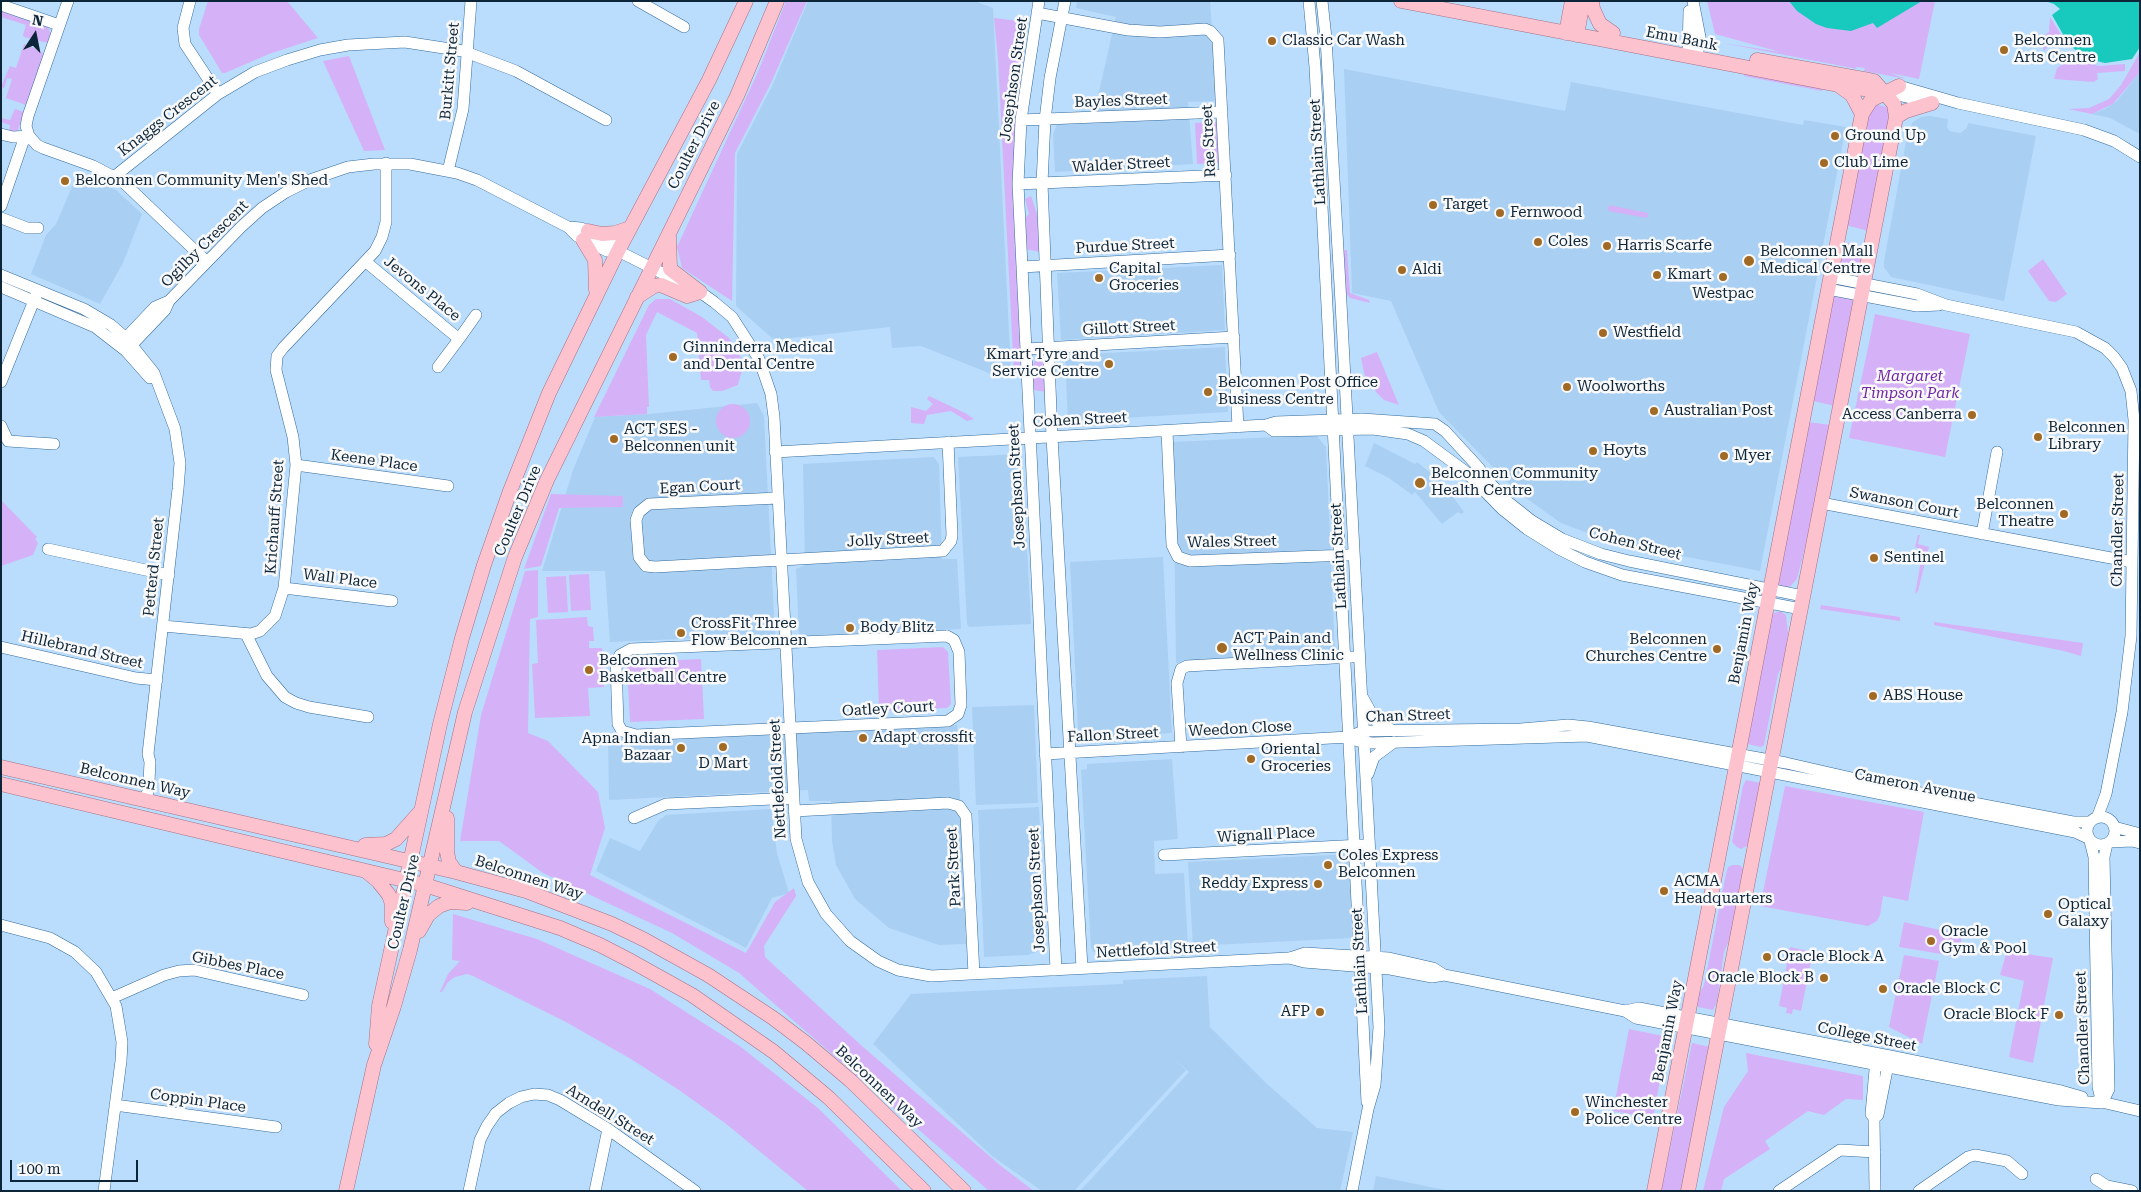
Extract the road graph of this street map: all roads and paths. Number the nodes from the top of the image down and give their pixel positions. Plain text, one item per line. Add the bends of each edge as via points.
1 (68, 1) edge
2 (190, 1) edge
3 (471, 1) edge
4 (638, 1) edge
5 (746, 1) edge
6 (777, 1) edge
7 (1039, 1) edge
8 (1066, 1) edge
9 (1309, 1) edge
10 (1322, 1) edge
11 (1401, 1) edge
12 (1450, 1) edge
13 (1572, 1) edge
14 (1583, 1) edge
15 (1592, 1) edge
16 (1691, 1) edge
17 (1, 5) edge
18 (1037, 13) junction
19 (1062, 18) junction
20 (60, 25) junction
21 (684, 27) dead end
22 (1573, 30) junction
23 (1613, 33) junction
24 (1693, 53) junction
25 (468, 54) junction
26 (1874, 81) junction
27 (1838, 85) junction
28 (1899, 86) junction
29 (1884, 92) junction
30 (218, 94) junction
31 (1932, 103) junction
32 (1958, 103) junction
33 (1222, 112) junction
34 (1862, 114) junction
35 (1896, 117) junction
36 (606, 120) dead end
37 (1021, 120) junction
38 (1045, 120) junction
39 (1, 134) edge
40 (29, 136) junction
41 (2140, 157) edge
42 (386, 163) junction
43 (448, 171) junction
44 (1226, 175) junction
45 (115, 176) junction
46 (1042, 183) junction
47 (1018, 184) junction
48 (1, 206) edge
49 (1, 218) edge
50 (38, 228) dead end
51 (630, 228) junction
52 (669, 231) junction
53 (586, 235) junction
54 (618, 251) junction
55 (1230, 255) junction
56 (208, 262) junction
57 (366, 262) junction
58 (1045, 266) junction
59 (651, 267) junction
60 (1022, 267) junction
61 (1, 275) edge
62 (1829, 283) junction
63 (1, 287) edge
64 (1862, 289) junction
65 (700, 292) junction
66 (36, 295) junction
67 (596, 296) junction
68 (637, 297) junction
69 (476, 315) dead end
70 (1234, 337) junction
71 (459, 339) junction
72 (126, 345) junction
73 (1048, 348) junction
74 (1026, 349) junction
75 (438, 367) dead end
76 (1, 382) edge
77 (1347, 424) junction
78 (1333, 425) junction
79 (1, 426) edge
80 (1238, 427) junction
81 (1167, 431) junction
82 (1052, 437) junction
83 (1030, 438) junction
84 (948, 442) junction
85 (54, 444) dead end
86 (5, 445) edge
87 (776, 452) junction
88 (1997, 452) dead end
89 (296, 465) junction
90 (448, 486) dead end
91 (778, 498) junction
92 (1821, 503) junction
93 (1982, 534) junction
94 (1058, 535) junction
95 (1035, 536) junction
96 (48, 549) dead end
97 (1340, 554) junction
98 (1354, 556) junction
99 (781, 561) junction
100 (2132, 562) junction
101 (169, 575) junction
102 (284, 588) junction
103 (1769, 589) junction
104 (392, 601) dead end
105 (1802, 602) junction
106 (1766, 603) junction
107 (163, 626) junction
108 (246, 634) junction
109 (786, 642) junction
110 (1, 647) edge
111 (1359, 656) junction
112 (1345, 657) junction
113 (157, 680) junction
114 (1361, 694) junction
115 (465, 712) junction
116 (368, 717) dead end
117 (790, 727) junction
118 (1363, 731) junction
119 (1394, 736) junction
120 (1349, 738) junction
121 (1364, 743) junction
122 (1181, 747) junction
123 (1070, 752) junction
124 (1046, 754) junction
125 (1737, 760) junction
126 (1770, 766) junction
127 (1, 767) edge
128 (1366, 780) junction
129 (1, 784) edge
130 (2106, 794) junction
131 (794, 798) junction
132 (143, 800) junction
133 (114, 810) junction
134 (422, 811) junction
135 (794, 811) junction
136 (634, 818) dead end
137 (2093, 820) junction
138 (165, 822) junction
139 (2111, 823) junction
140 (2140, 834) edge
141 (2089, 840) junction
142 (2109, 843) junction
143 (2140, 843) edge
144 (335, 844) junction
145 (1369, 845) junction
146 (1355, 846) junction
147 (1164, 855) dead end
148 (411, 861) junction
149 (429, 865) junction
150 (362, 869) junction
151 (456, 872) junction
152 (407, 880) junction
153 (425, 885) junction
154 (516, 914) junction
155 (1, 925) edge
156 (392, 945) junction
157 (410, 950) junction
158 (1360, 961) junction
159 (1375, 962) junction
160 (1082, 968) junction
161 (1056, 970) junction
162 (974, 974) junction
163 (2102, 990) junction
164 (303, 995) dead end
165 (112, 998) junction
166 (1686, 1022) junction
167 (1720, 1029) junction
168 (1876, 1059) junction
169 (1889, 1061) junction
170 (374, 1065) junction
171 (2102, 1103) junction
172 (115, 1105) junction
173 (1368, 1108) junction
174 (2140, 1111) edge
175 (1874, 1118) junction
176 (276, 1127) dead end
177 (608, 1129) junction
178 (1875, 1152) junction
179 (2022, 1174) dead end
180 (2096, 1179) dead end
181 (104, 1191) edge
182 (346, 1191) edge
183 (469, 1191) edge
184 (595, 1191) edge
185 (695, 1191) edge
186 (924, 1191) edge
187 (964, 1191) edge
188 (1352, 1191) edge
189 (1654, 1191) edge
190 (1688, 1191) edge
191 (1779, 1191) edge
192 (1875, 1191) edge
193 (1918, 1191) edge
194 (2132, 1191) edge

1 - 20 street
2 - 30 street via 183,28 185,44
3 - 25 street, Burkitt Street
4 - 21 street
5 - 51 main road, Coulter Drive via 701,96
6 - 52 main road, Coulter Drive via 737,96
7 - 18 street, Josephson Street
8 - 19 street
9 - 78 street, Lathlain Street
10 - 77 street, Lathlain Street
11 - 22 main road, Emu Bank
12 - 22 main road, Emu Bank
13 - 22 main road
14 - 22 main road
15 - 23 main road via 1600,24
16 - 24 street
17 - 20 street
18 - 19 street, Rae Street
18 - 37 street, Josephson Street
19 - 33 street, Rae Street via 1128,30 1210,30 1218,40
19 - 38 street
20 - 40 street via 28,116
22 - 23 main road, Emu Bank
22 - 24 main road, Emu Bank
23 - 24 main road, Emu Bank
24 - 26 main road, Emu Bank
24 - 27 main road, Emu Bank
25 - 30 street, Knaggs Crescent via 405,42 348,44 255,72
25 - 36 street, Knaggs Crescent via 516,71
25 - 43 street, Burkitt Street via 462,117
26 - 28 main road, Emu Bank
26 - 29 main road
27 - 29 main road, Emu Bank
27 - 34 main road via 1852,95
28 - 29 main road
28 - 32 street, Emu Bank
29 - 31 street, Emu Bank
29 - 34 main road via 1871,100
29 - 35 main road via 1894,104
30 - 45 street, Knaggs Crescent
31 - 32 street, Emu Bank
31 - 35 main road
32 - 41 street, Emu Bank via 2084,130 2114,141
33 - 38 street, Bayles Street
33 - 44 street, Rae Street
34 - 62 main road, Benjamin Way
35 - 64 main road
37 - 38 street, Bayles Street
37 - 47 street, Josephson Street
38 - 46 street
39 - 40 street
40 - 45 street via 36,145
40 - 48 street
42 - 43 street, Ogilby Crescent
42 - 56 street, Ogilby Crescent via 335,171 286,192 262,208
42 - 57 street, Krichauff Street via 386,222 375,251
43 - 53 street, Ogilby Crescent via 477,180 568,227 577,236
44 - 46 street, Walder Street
44 - 55 street, Rae Street
45 - 56 street via 136,192
46 - 47 street, Walder Street
46 - 58 street
47 - 60 street, Josephson Street
49 - 50 street via 27,228
51 - 53 main road via 615,233
51 - 54 main road, Coulter Drive
52 - 59 main road, Coulter Drive
52 - 65 main road via 670,269
53 - 54 street, Ogilby Crescent via 607,251
53 - 67 main road via 595,260
54 - 59 street, Ogilby Crescent
54 - 67 main road, Coulter Drive
55 - 58 street, Purdue Street
55 - 70 street, Rae Street
56 - 72 street, Ogilby Crescent via 169,301 155,307
57 - 71 street, Jevons Place
57 - 89 street, Krichauff Street via 277,356 276,370 291,429
58 - 60 street, Purdue Street
58 - 73 street
59 - 65 street, Nettlefold Street
59 - 68 main road, Coulter Drive
60 - 74 street, Josephson Street
61 - 66 street, Petterd Street
62 - 64 street, Chandler Street
62 - 103 main road, Benjamin Way
63 - 66 street, Petterd Street
64 - 92 main road
64 - 100 street, Chandler Street via 1917,294 1946,305 2061,328 2091,339 2114,357 2131,391 2134,428
65 - 68 main road via 687,296 661,285
65 - 87 street, Nettlefold Street via 732,318 759,359 771,394
66 - 72 street, Petterd Street via 84,309 111,325
66 - 76 street
67 - 134 main road, Coulter Drive via 548,393 484,564 440,724
68 - 115 main road, Coulter Drive via 547,480 515,557
69 - 71 street, Jevons Place
70 - 73 street, Gillott Street
70 - 80 street, Rae Street
71 - 75 street, Jevons Place
72 - 101 street, Petterd Street via 154,373 172,418 180,463
73 - 74 street, Gillott Street
73 - 82 street
74 - 83 street, Josephson Street
77 - 78 street, Cohen Street
77 - 98 street, Lathlain Street
77 - 103 street, Cohen Street via 1388,420 1438,426 1479,468 1486,480 1520,512 1562,539 1628,561
77 - 106 street, Cohen Street via 1395,431 1424,441 1466,472 1527,529 1585,562 1622,575
78 - 80 street, Cohen Street via 1276,422 1266,426
78 - 97 street, Lathlain Street
79 - 86 street
80 - 81 street, Cohen Street
81 - 82 street, Cohen Street
81 - 97 street, Wales Street via 1172,545 1178,557 1190,561
82 - 83 street, Cohen Street
82 - 94 street
83 - 84 street, Cohen Street
83 - 95 street, Josephson Street
84 - 87 street, Cohen Street
84 - 99 street, Jolly Street via 952,535 943,551
85 - 86 street
87 - 91 street, Nettlefold Street
88 - 93 street
89 - 90 street, Keene Place
89 - 102 street, Krichauff Street
91 - 99 street, Nettlefold Street
91 - 99 street, Egan Court via 649,504 639,512 636,520 637,551 646,566 655,567
92 - 93 street, Swanson Court
92 - 105 main road
93 - 100 street, Swanson Court
94 - 95 street
94 - 123 street
95 - 124 street, Josephson Street
96 - 101 street
97 - 98 street, Wales Street
97 - 112 street, Lathlain Street
98 - 111 street, Lathlain Street
99 - 109 street, Nettlefold Street
100 - 130 street, Chandler Street via 2131,636 2126,684
101 - 107 street, Petterd Street
102 - 104 street, Wall Place
102 - 108 street, Krichauff Street via 272,620 260,631
103 - 105 street, Cohen Street
103 - 106 main road, Benjamin Way
105 - 106 street, Cohen Street
105 - 126 main road
106 - 125 main road, Benjamin Way
107 - 108 street
107 - 113 street, Petterd Street
108 - 116 street via 267,676 285,697 309,707
109 - 117 street, Nettlefold Street
109 - 117 street, Oatley Court via 947,636 954,640 959,652 961,706 952,719
109 - 117 street, Oatley Court via 631,649 623,652 615,666 617,719 622,731 635,735
110 - 113 street, Hillebrand Street
111 - 112 street, Weedon Close
111 - 114 street, Lathlain Street
112 - 120 street, Lathlain Street
112 - 122 street, Weedon Close via 1186,666 1177,682
113 - 132 street, Petterd Street via 148,754 148,792
114 - 118 street, Lathlain Street
114 - 119 street via 1375,720
115 - 149 main road, Coulter Drive
115 - 151 main road via 463,742 445,827 449,862
117 - 131 street, Nettlefold Street
118 - 119 street, Chan Street
118 - 120 street, Chan Street
118 - 121 street, Lathlain Street
119 - 121 street, Chan Street
119 - 125 street, Chan Street via 1548,726 1588,727
119 - 128 street via 1374,757
120 - 121 street, Chan Street
120 - 122 street, Weedon Close
120 - 146 street, Lathlain Street
121 - 128 street, Lathlain Street
122 - 123 street, Fallon Street
123 - 124 street, Fallon Street
123 - 160 street
124 - 161 street, Josephson Street
125 - 126 street, Cameron Avenue
125 - 166 main road, Benjamin Way
126 - 137 street, Cameron Avenue via 2073,822
126 - 141 street, Cameron Avenue via 1898,798 2075,832
126 - 167 main road
127 - 132 main road, Belconnen Way
128 - 145 street, Lathlain Street
129 - 133 main road
130 - 137 street, Chandler Street
130 - 139 street, Chandler Street
131 - 135 street, Nettlefold Street
131 - 136 street via 666,804
132 - 133 main road via 135,807
132 - 138 main road via 147,808
132 - 144 main road, Belconnen Way
133 - 138 main road
134 - 144 main road via 390,843 371,846
134 - 148 main road, Coulter Drive
135 - 162 street, Nettlefold Street via 796,840 808,882 826,914 850,941 873,958 898,970 931,976
135 - 162 street, Park Street via 948,803 959,806 966,816
137 - 139 street
137 - 141 street via 2086,829
138 - 150 main road
139 - 140 street
139 - 142 street via 2114,835
141 - 142 street via 2098,846
141 - 163 street, Chandler Street via 2094,856
142 - 143 street
142 - 163 street, Chandler Street via 2104,857
144 - 148 main road, Belconnen Way
145 - 146 street, Wignall Place
145 - 159 street, Lathlain Street
146 - 147 street, Wignall Place
146 - 158 street, Lathlain Street
148 - 149 main road, Belconnen Way
148 - 152 main road, Coulter Drive
149 - 151 main road, Belconnen Way
149 - 153 main road, Coulter Drive
150 - 152 main road
150 - 156 main road via 378,881 391,900
151 - 187 main road, Belconnen Way via 568,905 645,940 708,975 773,1018 821,1056
152 - 153 main road
152 - 156 main road, Coulter Drive
153 - 154 main road
153 - 157 main road, Coulter Drive
154 - 157 main road via 463,902 444,903 428,915
154 - 186 main road via 560,928 632,960 748,1033 829,1098
155 - 165 street via 67,946 96,972
156 - 170 main road, Coulter Drive via 380,1006
157 - 170 main road, Coulter Drive
158 - 159 street, Nettlefold Street
158 - 160 street, Nettlefold Street via 1304,962 1289,958
158 - 173 street, Lathlain Street
159 - 166 street, College Street via 1432,977 1444,975 1625,1011 1636,1018
159 - 173 street, Lathlain Street via 1379,1027 1376,1074
160 - 161 street, Nettlefold Street
161 - 162 street, Nettlefold Street
163 - 171 street, Chandler Street via 2098,1087
164 - 165 street, Gibbes Place via 194,970 164,975
165 - 172 street via 122,1042
166 - 167 street, College Street
166 - 189 main road, Benjamin Way
167 - 168 street, College Street
167 - 190 main road
168 - 169 street, College Street
168 - 175 street
169 - 171 street, College Street via 2059,1100
169 - 175 street via 1878,1115
170 - 182 main road, Coulter Drive
171 - 174 street, College Street
172 - 176 street, Coppin Place
172 - 181 street
173 - 188 street, Lathlain Street
175 - 178 street
177 - 183 street, Arndell Street via 548,1095 521,1097 502,1108 487,1126 480,1140
177 - 184 street
177 - 185 street, Arndell Street
178 - 191 street via 1840,1150
178 - 192 street
179 - 193 street via 2007,1161 1975,1155
180 - 194 street via 2107,1186

